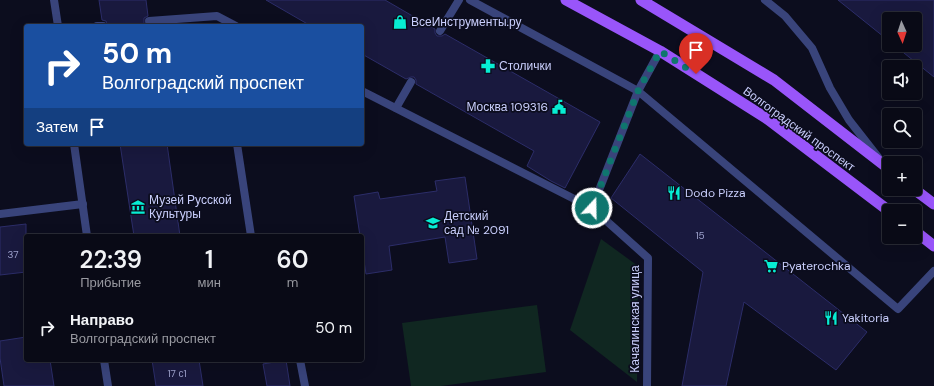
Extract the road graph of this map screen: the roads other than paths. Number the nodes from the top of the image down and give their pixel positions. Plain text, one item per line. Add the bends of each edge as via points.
1 (54, 0) edge
2 (459, 0) edge
3 (470, 0) edge
4 (566, 0) edge
5 (641, 0) edge
6 (765, 0) edge
7 (217, 16) junction
8 (149, 21) dead end
9 (58, 24) edge
10 (218, 24) edge
11 (232, 24) edge
12 (440, 31) dead end
13 (660, 51) junction
14 (411, 82) dead end
15 (638, 91) junction
16 (364, 92) edge
17 (396, 108) junction
18 (74, 146) edge
19 (237, 146) edge
20 (882, 161) edge
21 (882, 163) edge
22 (922, 195) edge
23 (83, 204) junction
24 (934, 204) edge
25 (882, 206) edge
26 (592, 208) junction
27 (0, 214) edge
28 (87, 234) edge
29 (251, 234) edge
30 (922, 237) edge
31 (934, 246) edge
32 (934, 271) edge
33 (104, 362) edge
34 (300, 362) edge
35 (108, 386) edge
36 (305, 386) edge
37 (647, 386) edge

1 - 9 street
2 - 12 street
3 - 15 street
4 - 13 main road, Волгоградский проспект
5 - 21 main road, Волгоградский проспект via 774,80
6 - 20 street via 785,16 812,48 830,88 849,120
7 - 8 street
7 - 10 street
7 - 11 street
13 - 15 street
13 - 25 main road, Волгоградский проспект via 769,120
14 - 17 street
15 - 26 street
15 - 32 street via 898,309
16 - 17 street, Качалинская улица
17 - 26 street, Качалинская улица
18 - 23 street
19 - 29 street
22 - 24 main road
23 - 27 street
23 - 28 street
26 - 37 street, Качалинская улица via 648,258
30 - 31 main road
33 - 35 street
34 - 36 street

